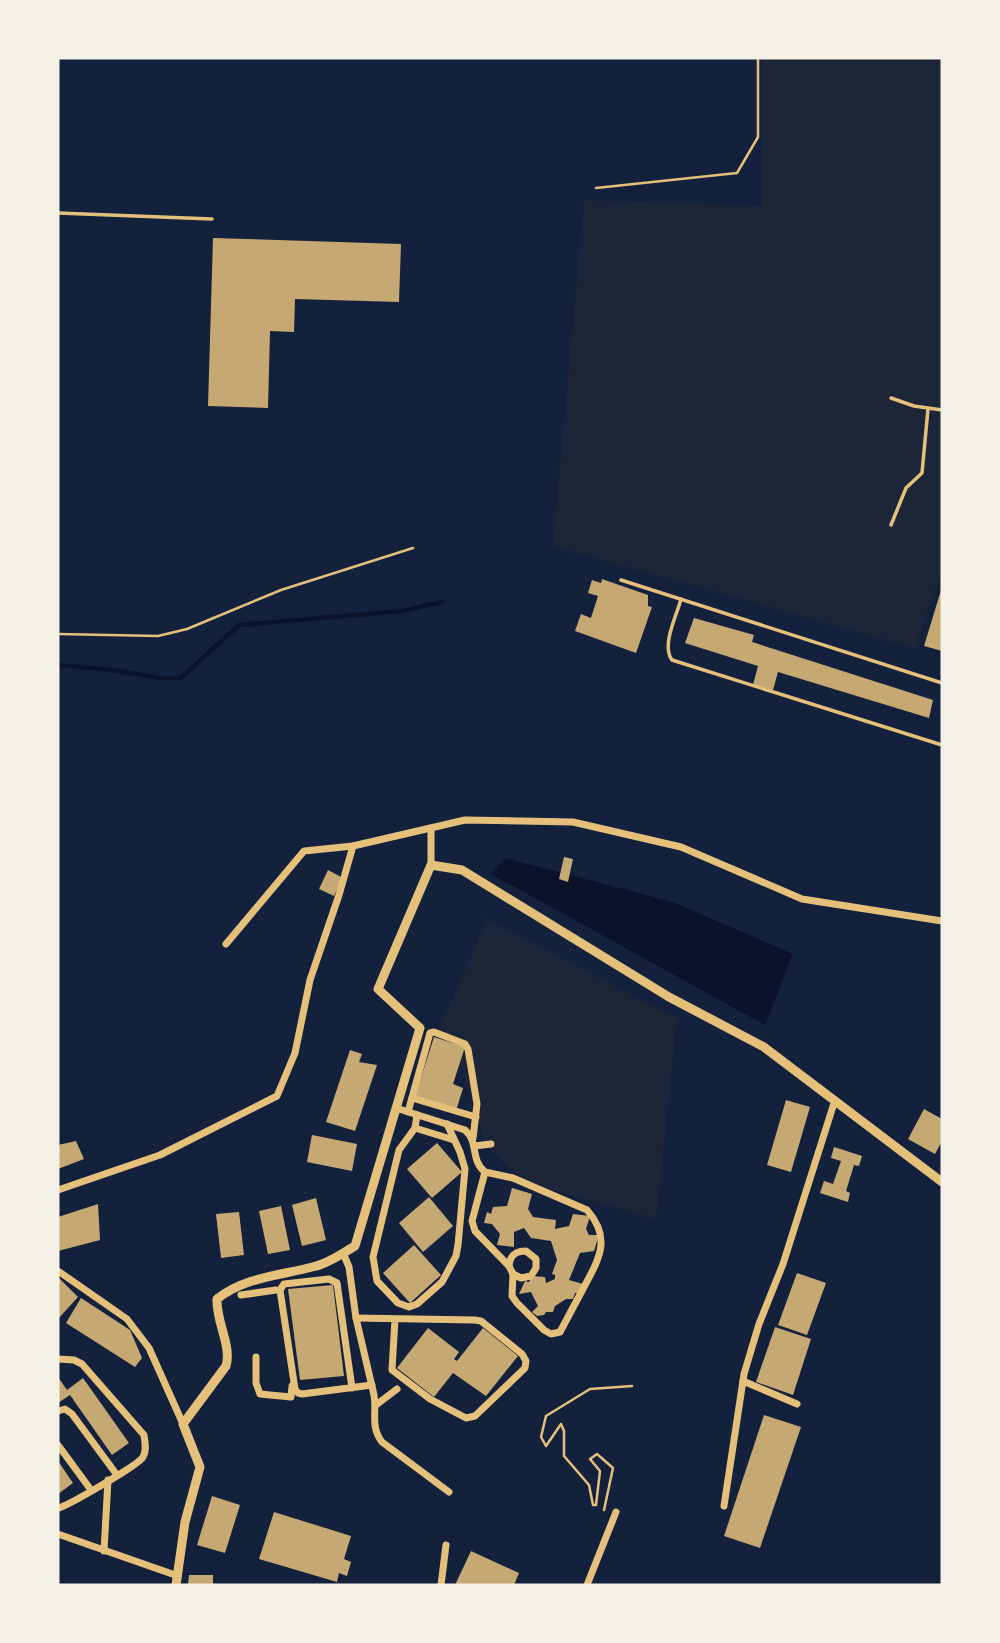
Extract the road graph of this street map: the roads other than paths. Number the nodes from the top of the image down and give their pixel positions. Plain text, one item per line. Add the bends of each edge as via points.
1 (58, 213) edge
2 (212, 219) dead end
3 (891, 398) dead end
4 (928, 410) junction
5 (942, 410) edge
6 (891, 525) dead end
7 (621, 580) dead end
8 (681, 599) junction
9 (942, 683) edge
10 (942, 745) edge
11 (431, 828) junction
12 (353, 846) junction
13 (431, 865) junction
14 (942, 921) edge
15 (226, 944) dead end
16 (412, 1098) junction
17 (835, 1100) junction
18 (432, 1104) junction
19 (396, 1108) junction
20 (408, 1112) junction
21 (417, 1115) junction
22 (476, 1117) junction
23 (428, 1118) junction
24 (447, 1124) junction
25 (415, 1128) junction
26 (454, 1140) junction
27 (473, 1142) junction
28 (491, 1144) dead end
29 (485, 1172) junction
30 (942, 1182) edge
31 (58, 1190) edge
32 (343, 1253) junction
33 (509, 1266) junction
34 (58, 1271) edge
35 (513, 1274) junction
36 (273, 1275) junction
37 (276, 1290) junction
38 (241, 1295) dead end
39 (356, 1318) junction
40 (395, 1319) junction
41 (256, 1357) dead end
42 (58, 1359) edge
43 (743, 1381) junction
44 (372, 1385) junction
45 (352, 1388) junction
46 (397, 1389) dead end
47 (797, 1404) dead end
48 (376, 1405) junction
49 (58, 1411) edge
50 (183, 1424) junction
51 (58, 1445) edge
52 (117, 1475) junction
53 (108, 1480) junction
54 (92, 1490) junction
55 (449, 1492) dead end
56 (724, 1506) dead end
57 (58, 1508) edge
58 (615, 1512) dead end
59 (58, 1534) edge
60 (446, 1545) dead end
61 (104, 1551) junction
62 (177, 1581) edge
63 (441, 1585) edge
64 (587, 1585) edge

1 - 2 lane
3 - 4 lane
4 - 5 lane
4 - 6 lane via 922,472 906,488
7 - 8 lane
8 - 9 lane
8 - 10 lane via 668,645 672,660
11 - 12 street
11 - 13 street
11 - 14 street via 466,820 573,822 681,847 802,899
12 - 15 street via 304,851
12 - 31 street via 310,980 295,1053 277,1096 160,1155
13 - 17 street via 462,870 669,996 764,1047
13 - 19 street via 378,989 420,1028
16 - 18 street
16 - 20 street
16 - 22 street via 434,1032 468,1049
17 - 30 street
17 - 43 street
18 - 22 street
18 - 23 street
19 - 20 street
19 - 32 street via 355,1246
20 - 21 street
21 - 23 street
21 - 25 street
22 - 27 street
23 - 24 street
24 - 26 street
24 - 27 street via 465,1130
25 - 26 street
25 - 26 street via 399,1150 373,1257 377,1281 409,1307 442,1282 456,1256 465,1169
27 - 28 street
27 - 29 street via 478,1167
29 - 33 street via 472,1221 475,1231
29 - 35 street via 513,1178 587,1210 602,1238 600,1257 560,1332 544,1330 517,1303 512,1296
32 - 36 street via 318,1266
32 - 39 street
33 - 35 street
33 - 35 street via 517,1251 530,1252 536,1259 531,1276
34 - 50 street via 127,1319 149,1348
36 - 37 street
36 - 50 street via 230,1288 217,1298 216,1313 229,1356
37 - 38 street
37 - 41 street via 293,1396 260,1394
39 - 40 street
39 - 44 street
40 - 40 street via 481,1321 522,1354 525,1368 475,1416 466,1418 430,1399 392,1370
42 - 52 street via 82,1363 144,1435 143,1459
43 - 47 street
43 - 56 street
44 - 45 street
44 - 48 street
45 - 45 street via 298,1393 280,1290 284,1284 329,1279 337,1283
46 - 48 street
48 - 55 street via 374,1425 382,1442
49 - 52 street via 72,1414
50 - 62 street via 200,1467 185,1522
51 - 54 street
52 - 53 street
53 - 54 street
53 - 61 street
54 - 57 street
58 - 64 street
59 - 61 street
60 - 63 street
61 - 62 street

